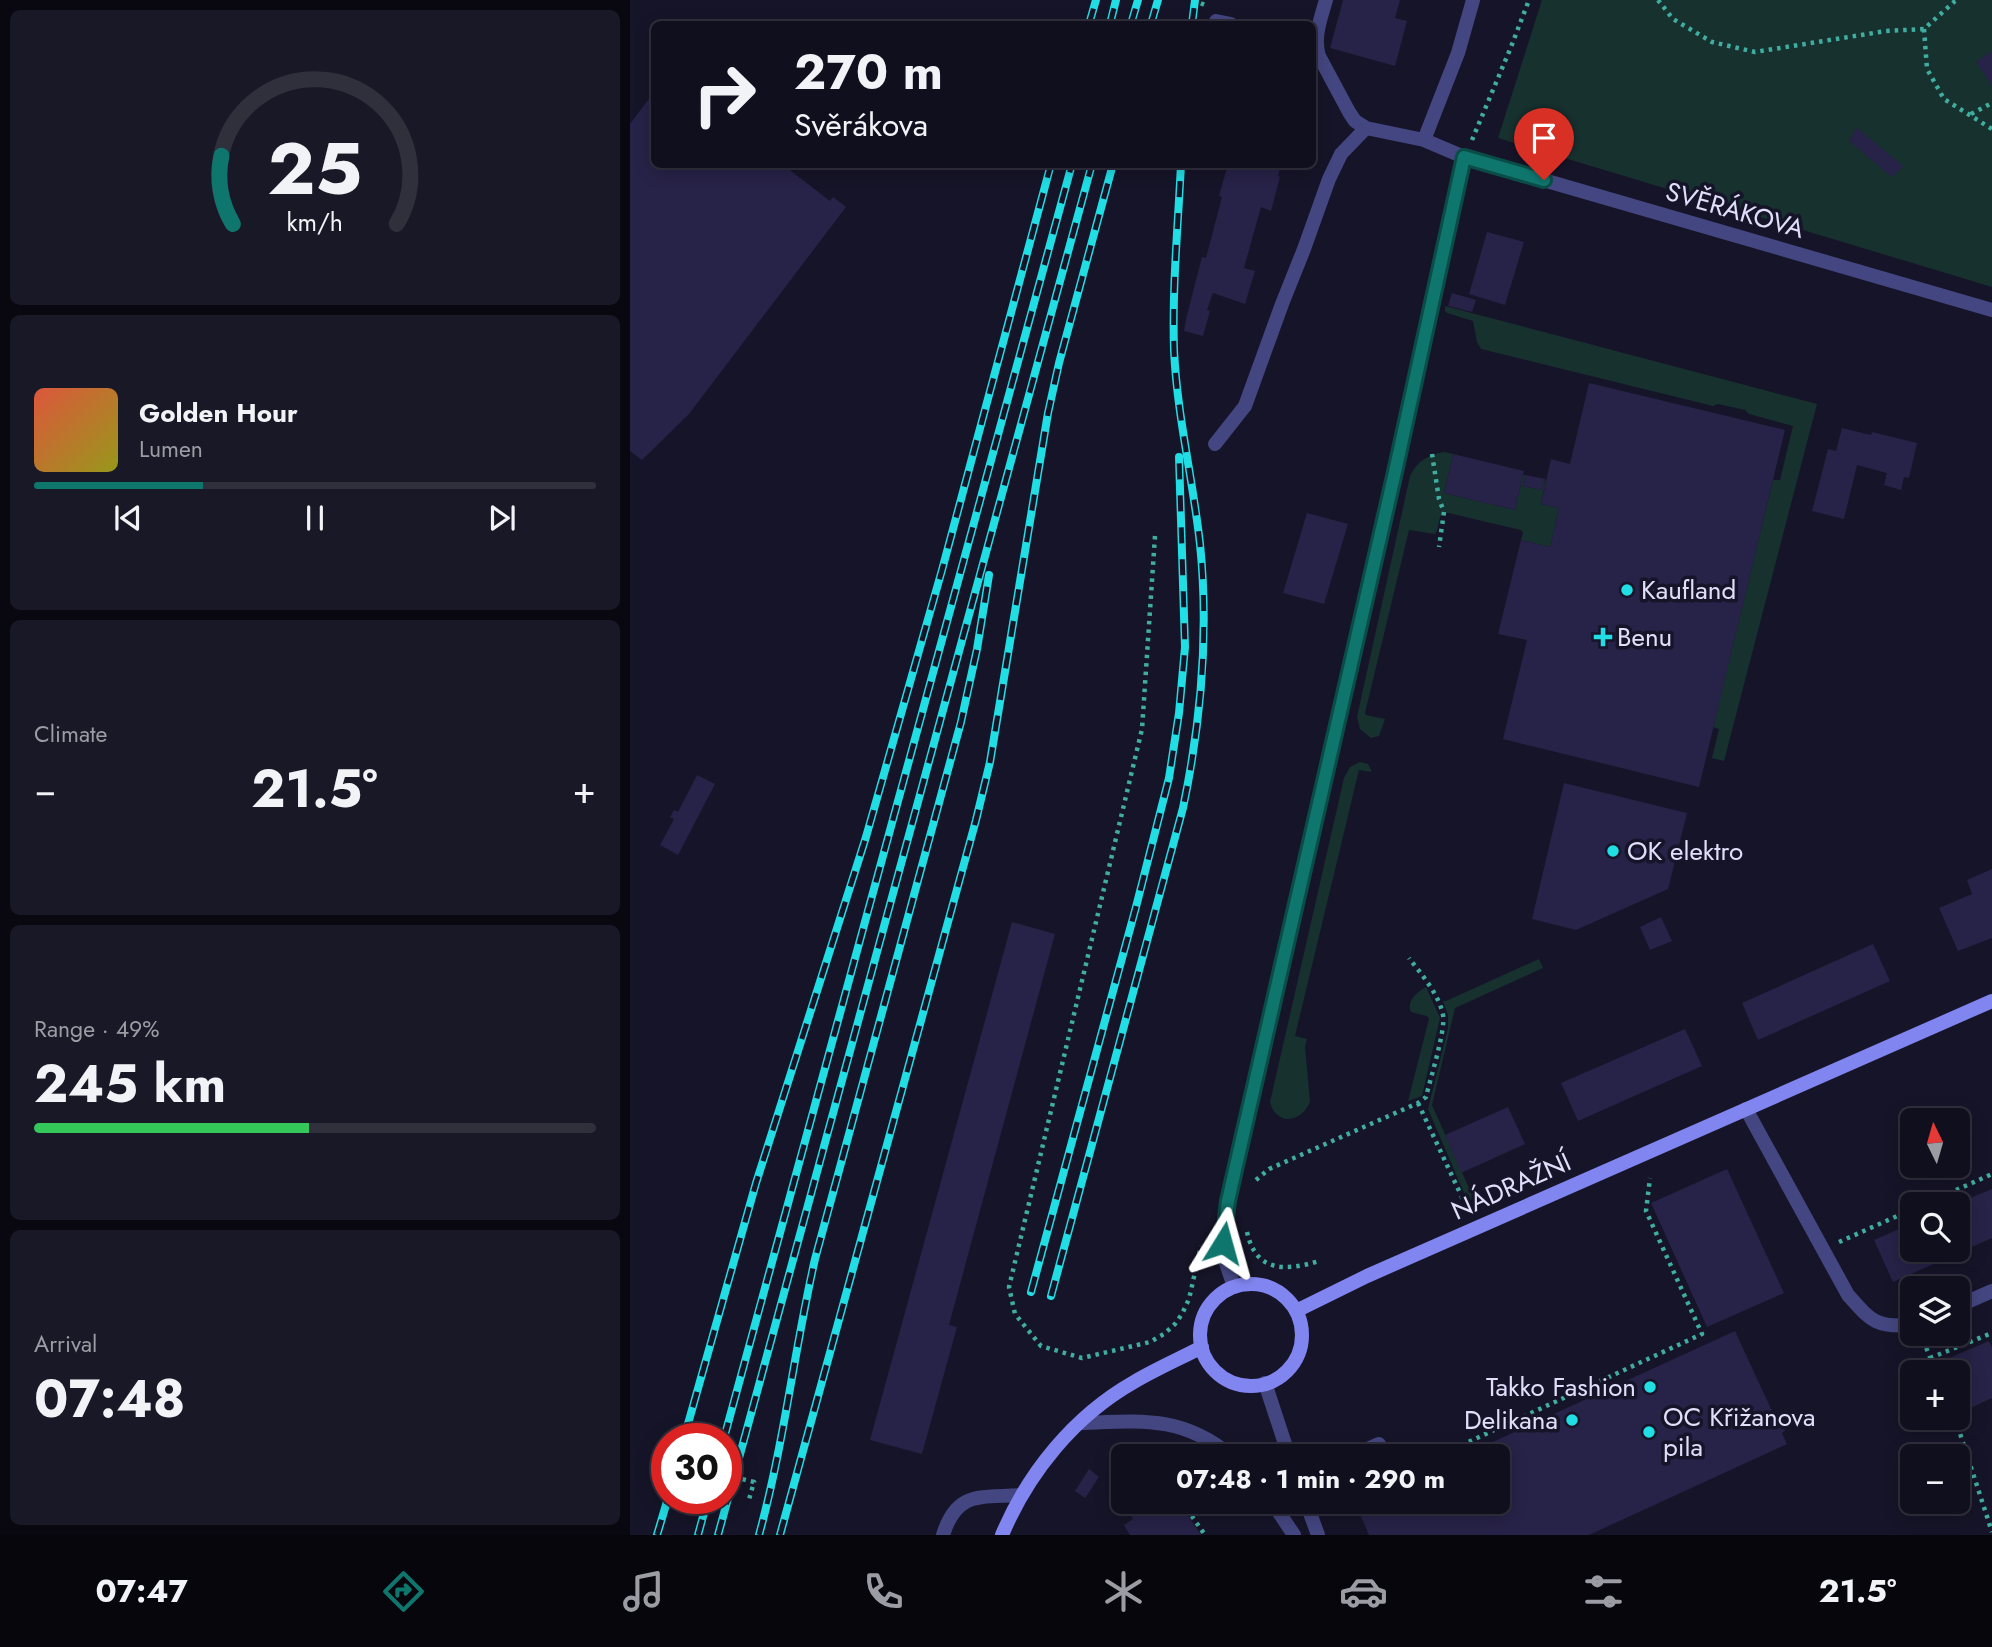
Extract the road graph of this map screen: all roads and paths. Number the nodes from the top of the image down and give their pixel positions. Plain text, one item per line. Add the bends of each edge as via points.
1 (1326, 0) edge
2 (1472, 0) edge
3 (1529, 0) edge
4 (1658, 0) edge
5 (1959, 0) edge
6 (1924, 29) junction
7 (1316, 39) edge
8 (1316, 50) edge
9 (1992, 103) edge
10 (1970, 114) junction
11 (1366, 128) junction
12 (1992, 129) edge
13 (1424, 140) junction
14 (1464, 157) junction
15 (1992, 310) edge
16 (1215, 444) dead end
17 (1432, 454) dead end
18 (1155, 536) dead end
19 (1439, 547) dead end
20 (1409, 958) dead end
21 (1992, 1001) edge
22 (1419, 1103) junction
23 (1746, 1109) junction
24 (1992, 1174) edge
25 (1650, 1178) dead end
26 (1253, 1184) dead end
27 (1952, 1192) edge
28 (1467, 1208) dead end
29 (1900, 1215) edge
30 (1246, 1222) dead end
31 (1839, 1242) dead end
32 (1319, 1261) dead end
33 (1234, 1287) junction
34 (1992, 1291) edge
35 (1970, 1301) edge
36 (1296, 1311) junction
37 (1900, 1326) edge
38 (1992, 1333) edge
39 (1926, 1346) edge
40 (1202, 1347) junction
41 (1930, 1357) junction
42 (1082, 1358) dead end
43 (1931, 1360) edge
44 (1265, 1383) junction
45 (1080, 1423) junction
46 (1959, 1430) edge
47 (1213, 1444) edge
48 (1285, 1444) edge
49 (1464, 1444) edge
50 (742, 1479) edge
51 (1021, 1495) junction
52 (748, 1503) dead end
53 (1190, 1514) edge
54 (1280, 1514) edge
55 (1310, 1514) edge
56 (1992, 1532) edge
57 (943, 1535) edge
58 (1002, 1535) edge
59 (1205, 1535) edge
60 (1294, 1535) edge
61 (1318, 1535) edge

1 - 7 street
2 - 13 street via 1458,53
3 - 14 path
4 - 6 path via 1673,19 1712,42 1755,51
5 - 6 path
6 - 10 path via 1927,69 1944,99
8 - 11 street via 1349,112
9 - 10 path
10 - 12 path
11 - 13 street, SVĚRÁKOVA
11 - 16 street via 1341,154 1328,179 1245,406
13 - 14 street, SVĚRÁKOVA
14 - 15 street, SVĚRÁKOVA
14 - 33 street via 1228,1201 1223,1243
17 - 19 path via 1444,512
18 - 42 path via 1142,729 1009,1287 1015,1314 1041,1346
20 - 22 path via 1430,986 1443,1015 1426,1097
21 - 23 main road, NÁDRAŽNÍ
22 - 26 path via 1269,1168
22 - 28 path
23 - 36 main road, NÁDRAŽNÍ
23 - 37 street via 1848,1295 1870,1320
24 - 27 path
25 - 49 path via 1646,1211 1702,1334
29 - 31 path
30 - 32 path via 1250,1244 1268,1264 1283,1269
33 - 36 main road via 1269,1287
33 - 40 main road via 1216,1298 1204,1316
34 - 35 street
36 - 44 main road via 1302,1330 1300,1350 1283,1374
38 - 41 path
39 - 41 path
40 - 44 main road via 1208,1363 1226,1379 1249,1386
40 - 45 main road via 1133,1382
41 - 43 path
44 - 48 street
45 - 47 street via 1162,1423 1198,1434
45 - 51 main road via 1048,1456
46 - 56 path
50 - 52 path via 754,1482
51 - 57 street via 981,1498 957,1506
51 - 58 main road
53 - 59 path
54 - 60 street
55 - 61 street

